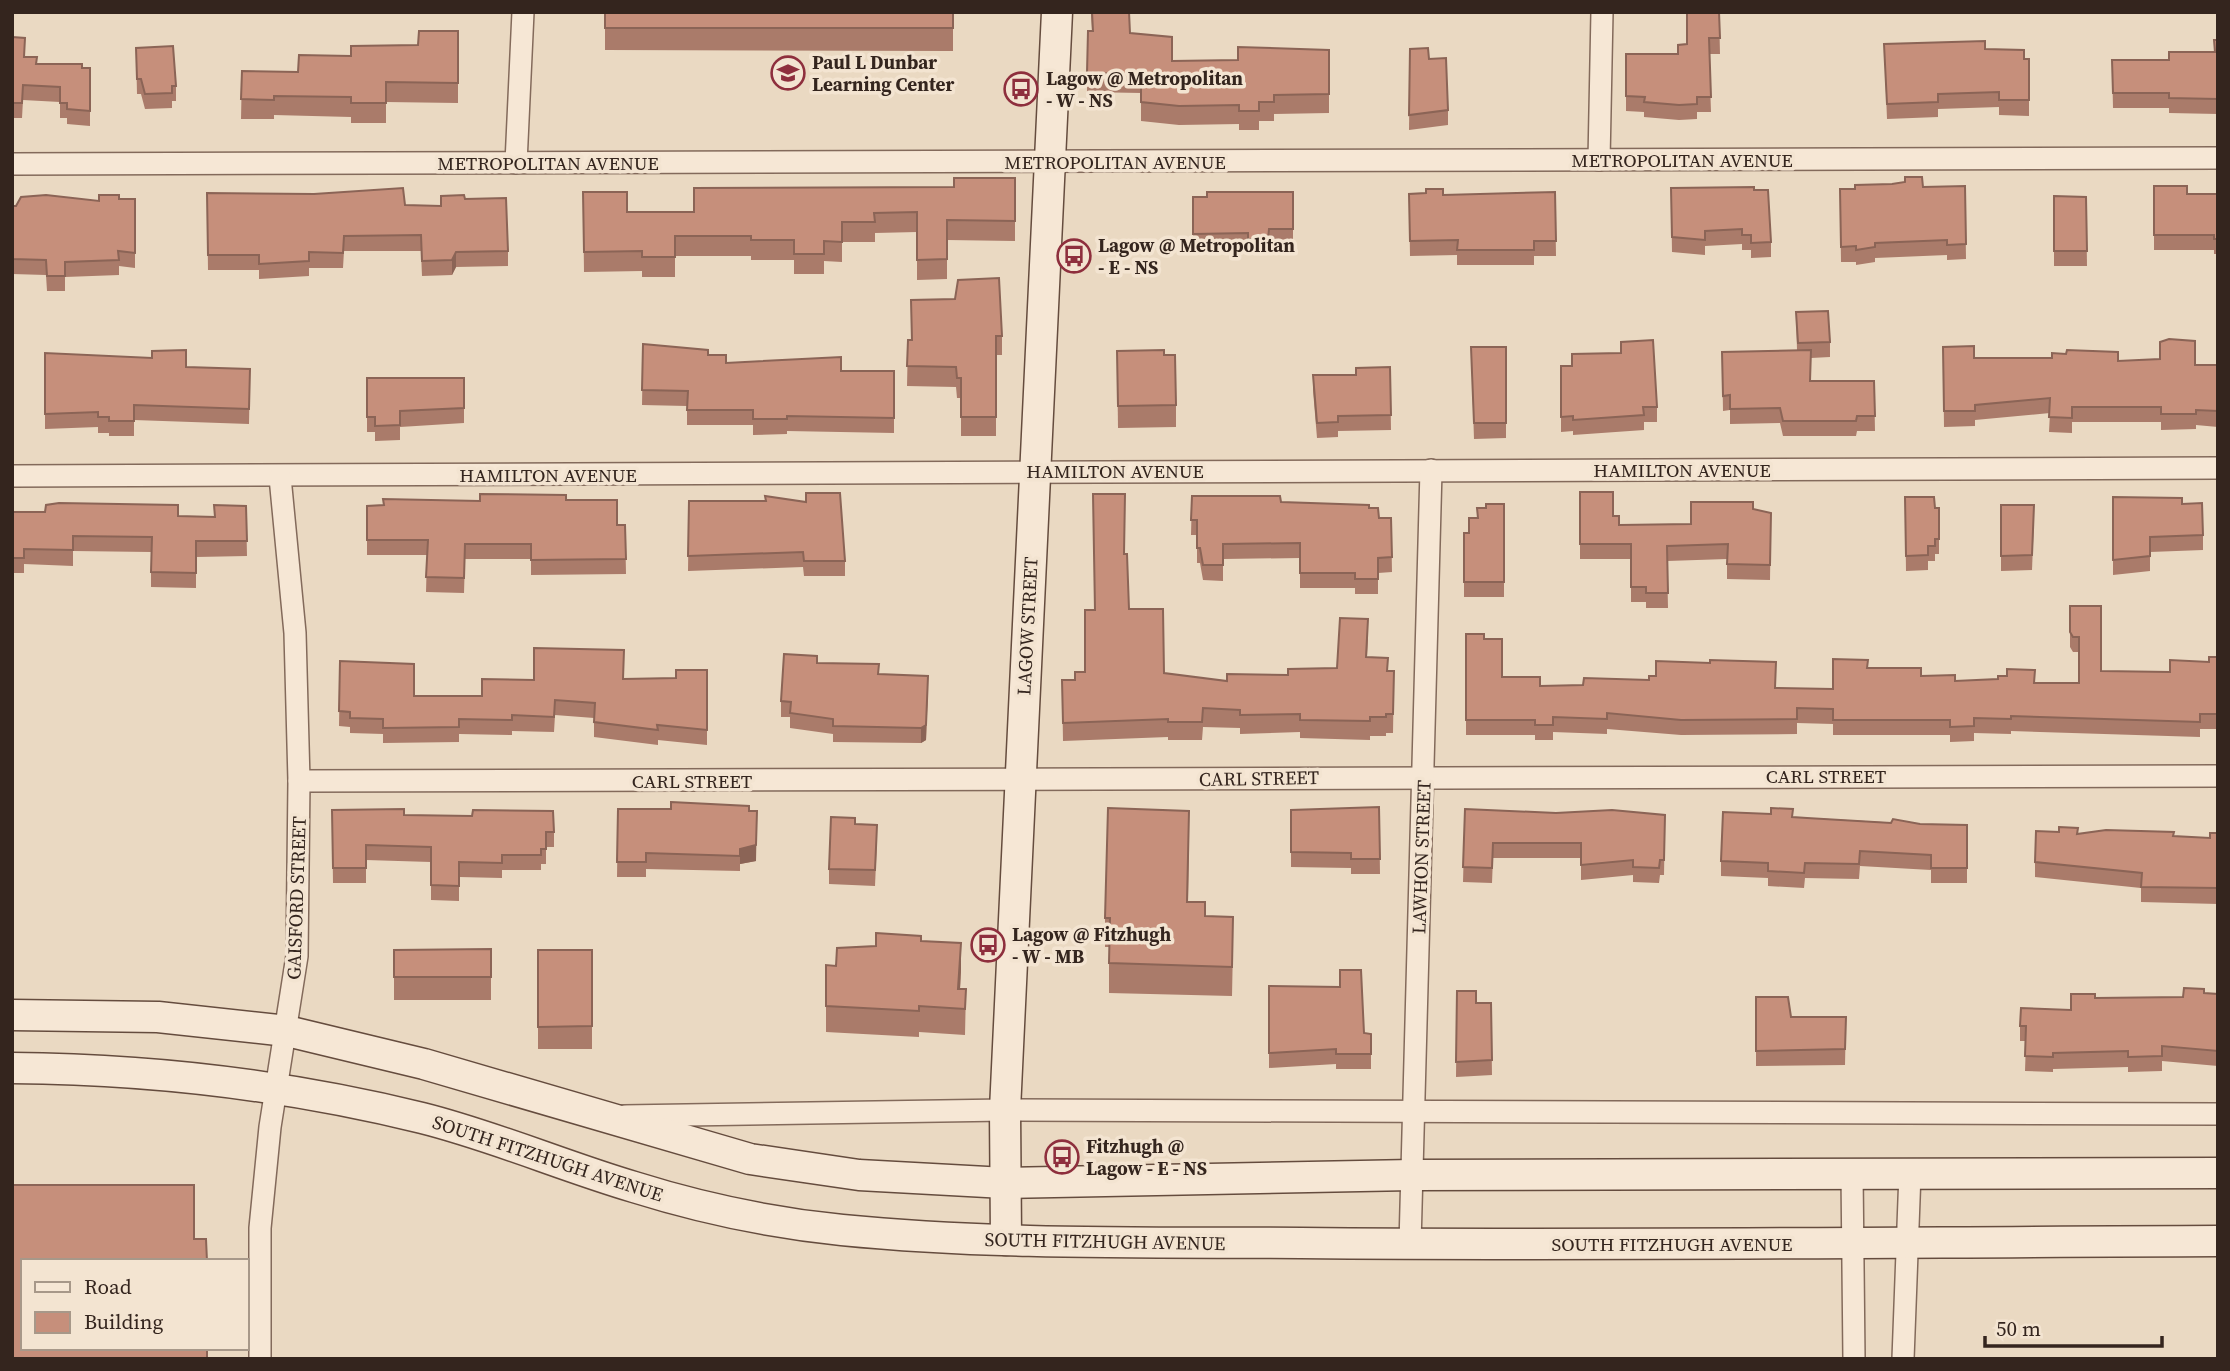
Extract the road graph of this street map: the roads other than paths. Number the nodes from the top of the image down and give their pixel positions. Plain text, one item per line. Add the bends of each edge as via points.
1 (523, 12) edge
2 (1057, 12) edge
3 (1602, 12) edge
4 (2218, 158) edge
5 (1599, 160) junction
6 (1050, 162) junction
7 (516, 163) junction
8 (12, 164) edge
9 (2218, 468) edge
10 (1431, 470) junction
11 (1035, 471) junction
12 (12, 476) edge
13 (280, 477) junction
14 (1423, 776) junction
15 (2218, 776) edge
16 (299, 781) junction
17 (1020, 781) junction
18 (12, 1015) edge
19 (287, 1031) junction
20 (12, 1068) edge
21 (276, 1087) junction
22 (1005, 1110) junction
23 (1414, 1112) junction
24 (2218, 1114) edge
25 (602, 1116) junction
26 (1852, 1173) junction
27 (1910, 1173) junction
28 (2218, 1173) edge
29 (1412, 1175) junction
30 (1005, 1183) junction
31 (1006, 1240) junction
32 (2218, 1241) edge
33 (1908, 1242) junction
34 (1853, 1243) junction
35 (1410, 1244) junction
36 (260, 1359) edge
37 (1854, 1359) edge
38 (1903, 1359) edge

1 - 7 street
2 - 6 main road, LAGOW STREET
3 - 5 street
4 - 5 street, METROPOLITAN AVENUE
5 - 6 street, METROPOLITAN AVENUE
6 - 7 street, METROPOLITAN AVENUE
6 - 11 main road, LAGOW STREET
7 - 8 street, METROPOLITAN AVENUE
9 - 10 street, HAMILTON AVENUE
10 - 11 street, HAMILTON AVENUE
10 - 14 street, LAWHON STREET
11 - 13 street, HAMILTON AVENUE
11 - 17 main road, LAGOW STREET
12 - 13 street, HAMILTON AVENUE
13 - 16 street, GAISFORD STREET via 296,633
14 - 15 street, CARL STREET
14 - 17 street, CARL STREET
14 - 23 street, LAWHON STREET
16 - 17 street, CARL STREET
16 - 19 street, GAISFORD STREET via 297,956
17 - 22 main road, LAGOW STREET
18 - 19 main road via 158,1017
19 - 21 street, GAISFORD STREET
19 - 25 main road via 424,1064
20 - 21 main road, SOUTH FITZHUGH AVENUE via 149,1074
21 - 31 main road, SOUTH FITZHUGH AVENUE via 425,1119 635,1188 744,1215 836,1230
21 - 36 street, GAISFORD STREET via 260,1228
22 - 23 street
22 - 25 street
22 - 30 main road, LAGOW STREET
23 - 24 street
23 - 29 street, LAWHON STREET
25 - 30 main road via 750,1159 859,1175
26 - 27 main road
26 - 29 main road
26 - 34 street
27 - 28 main road
27 - 33 street
29 - 30 main road
29 - 35 street, LAWHON STREET
30 - 31 main road, LAGOW STREET
31 - 35 main road, SOUTH FITZHUGH AVENUE
32 - 33 main road, SOUTH FITZHUGH AVENUE
33 - 34 main road, SOUTH FITZHUGH AVENUE
33 - 38 street
34 - 35 main road, SOUTH FITZHUGH AVENUE
34 - 37 street

